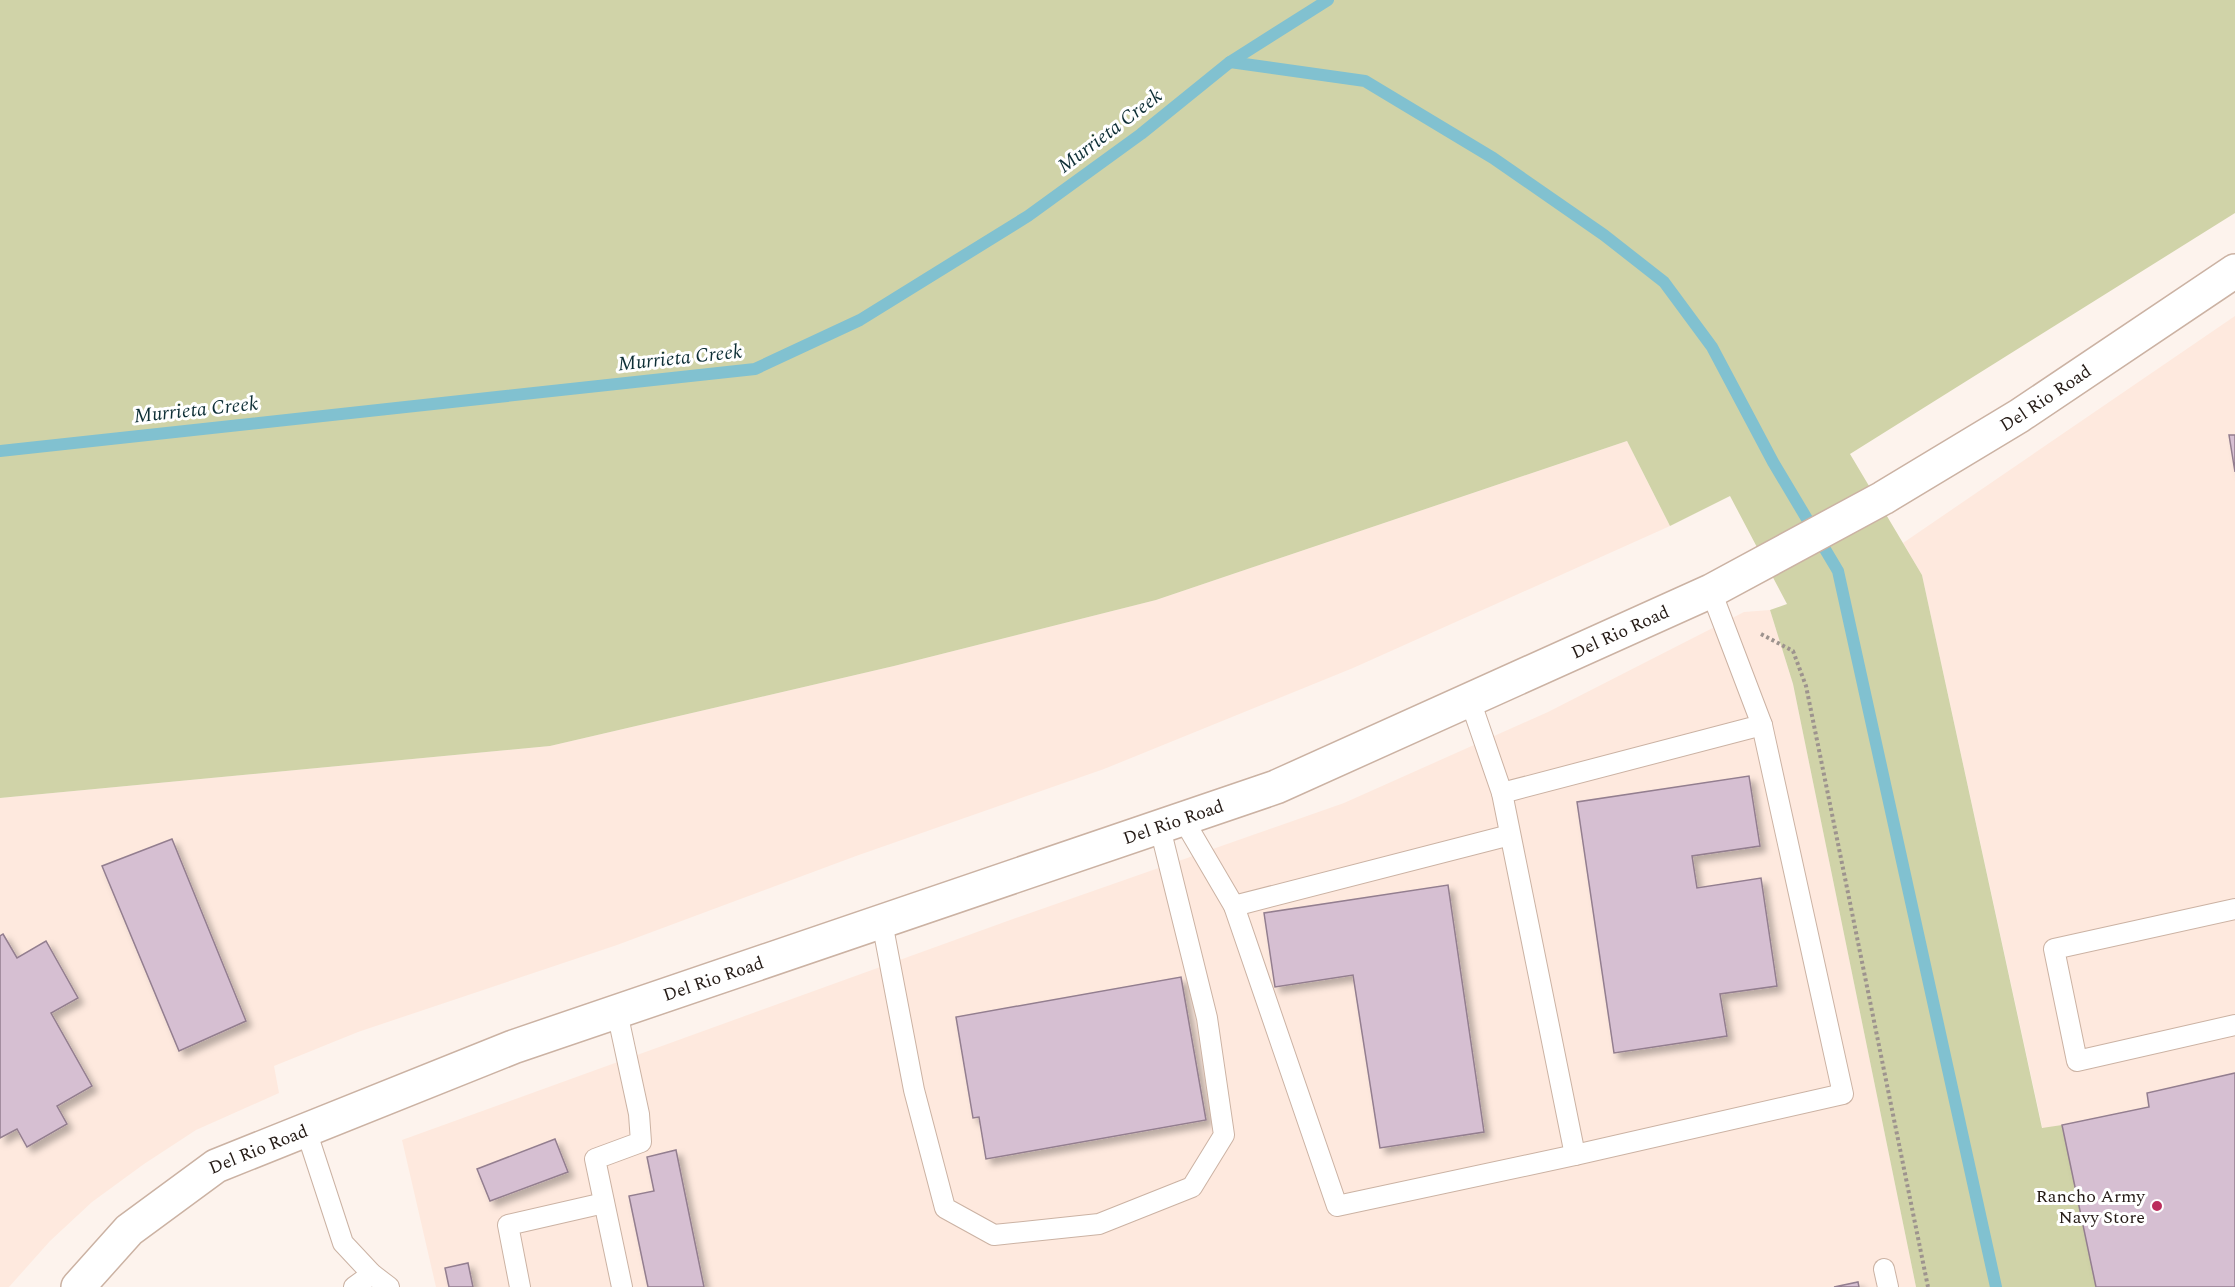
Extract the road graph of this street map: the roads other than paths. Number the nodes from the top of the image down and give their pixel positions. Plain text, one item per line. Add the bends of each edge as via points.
1 (2235, 271) edge
2 (1711, 591) junction
3 (1470, 700) junction
4 (1762, 725) junction
5 (1502, 793) junction
6 (1171, 824) junction
7 (1510, 835) junction
8 (1234, 906) junction
9 (2235, 909) edge
10 (882, 922) junction
11 (616, 1012) junction
12 (2235, 1025) edge
13 (306, 1130) junction
14 (1575, 1155) junction
15 (604, 1203) junction
16 (372, 1274) junction
17 (78, 1287) edge
18 (354, 1287) edge
19 (389, 1287) edge
20 (520, 1287) edge
21 (622, 1287) edge

1 - 2 street, Del Rio Road via 2019,416 1883,498
2 - 3 street, Del Rio Road
2 - 4 lane
3 - 5 lane
3 - 6 street, Del Rio Road via 1276,788
4 - 5 lane
4 - 14 lane via 1843,1094
5 - 7 lane
6 - 8 lane
6 - 10 street, Del Rio Road
6 - 10 lane via 1224,1135 1192,1187 1100,1224 994,1235 945,1208 914,1090
7 - 8 lane
7 - 14 lane
8 - 14 lane via 1337,1206
9 - 12 lane via 2054,949 2078,1061
10 - 11 street, Del Rio Road
11 - 13 street, Del Rio Road via 513,1047
11 - 15 lane via 639,1114 641,1142 595,1159
13 - 16 lane via 343,1243
13 - 17 street, Del Rio Road via 216,1166 129,1230
15 - 20 lane via 508,1225
15 - 21 lane
16 - 18 lane
16 - 19 lane

